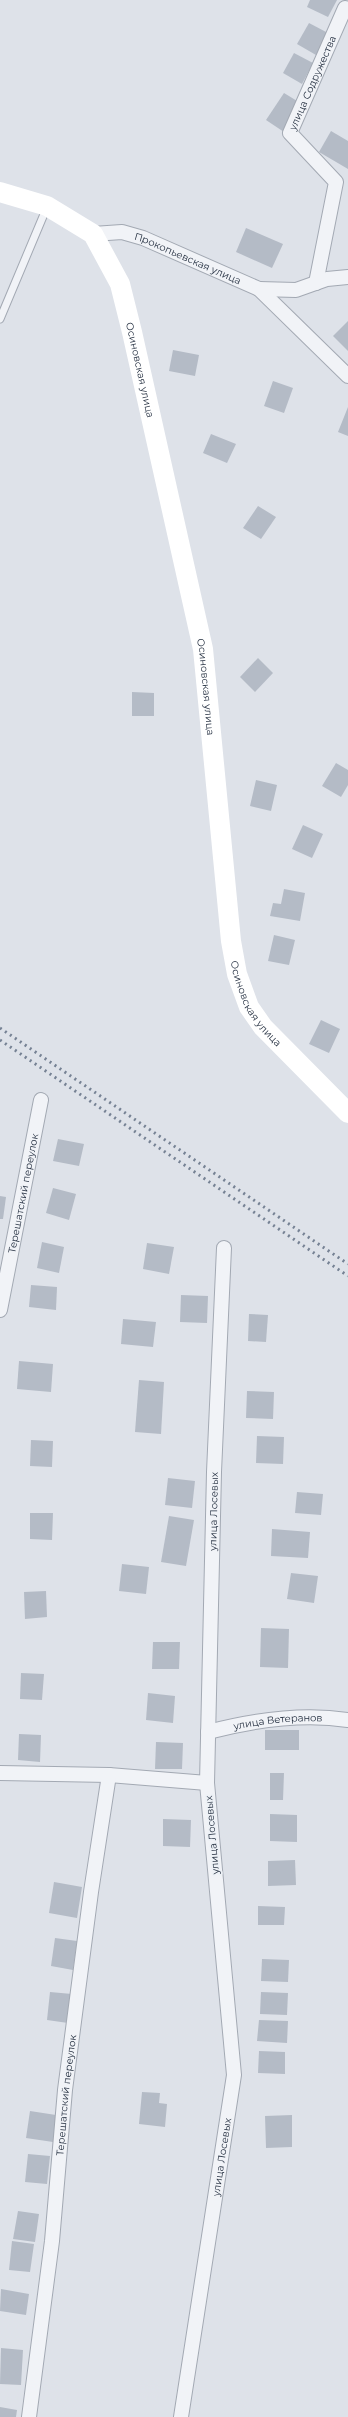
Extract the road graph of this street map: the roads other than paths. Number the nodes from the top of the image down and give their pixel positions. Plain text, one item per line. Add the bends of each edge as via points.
1 (345, 8) dead end
2 (0, 192) edge
3 (47, 206) junction
4 (93, 234) junction
5 (348, 277) edge
6 (316, 283) junction
7 (259, 289) junction
8 (0, 319) edge
9 (348, 376) edge
10 (41, 1100) dead end
11 (348, 1113) edge
12 (224, 1248) dead end
13 (0, 1310) edge
14 (348, 1720) edge
15 (208, 1732) junction
16 (0, 1773) edge
17 (109, 1775) junction
18 (206, 1783) junction
19 (29, 2417) edge
20 (181, 2417) edge

1 - 6 street, улица Содружества via 290,133 336,182
2 - 3 main road
3 - 4 main road
3 - 8 lane
4 - 7 street, Прокопьевская улица via 122,232 143,238
4 - 11 main road, Осиновская улица via 120,284 203,649 231,941 237,974 249,1007 263,1027
5 - 6 street
6 - 7 street via 296,290
7 - 9 street, Прокопьевская улица
10 - 13 street, Терешатский переулок
12 - 15 street, улица Лосевых via 214,1472
14 - 15 street, улица Ветеранов via 282,1718 246,1722
15 - 18 street, улица Лосевых
16 - 17 street
17 - 18 street
17 - 19 street, Терешатский переулок via 65,2090 52,2241
18 - 20 street, улица Лосевых via 234,2075

